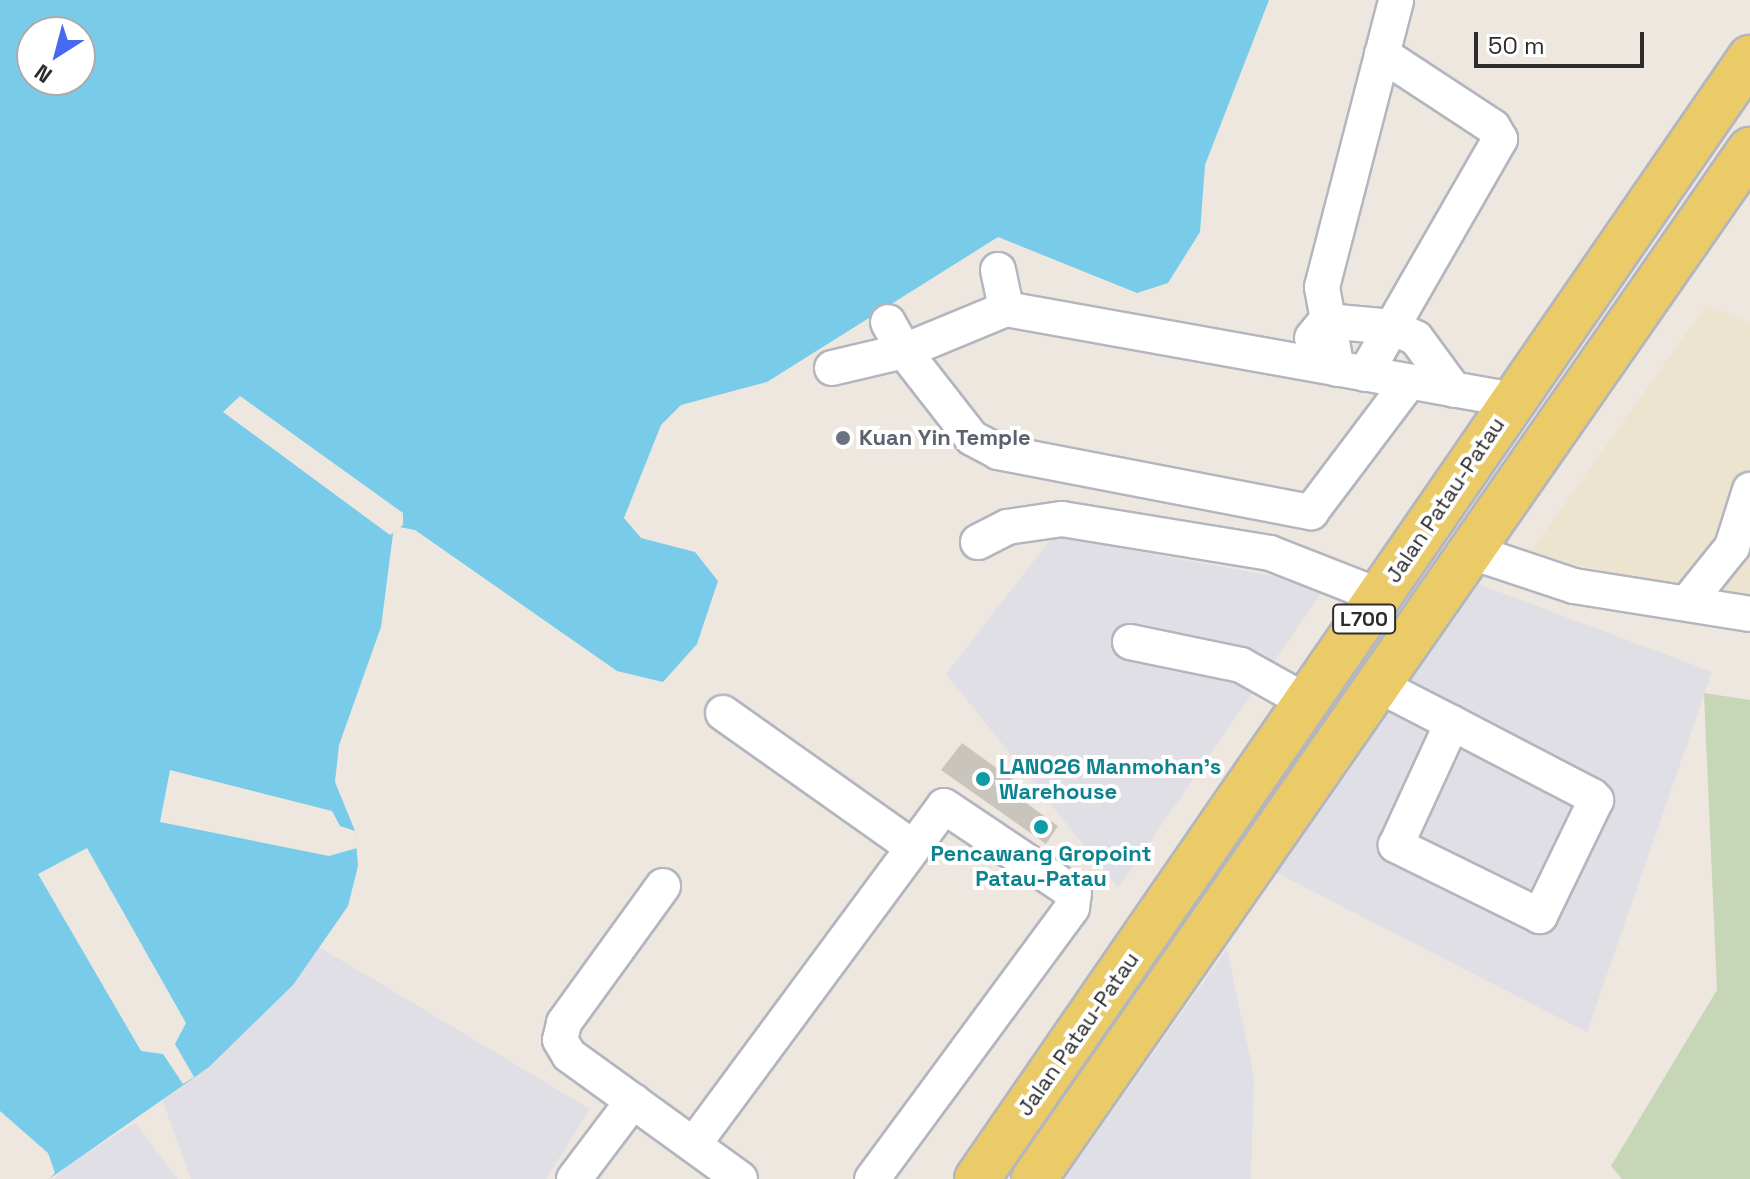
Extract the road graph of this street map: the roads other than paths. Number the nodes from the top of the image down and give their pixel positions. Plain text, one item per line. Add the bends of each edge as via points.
1 (1396, 0) edge
2 (1382, 54) junction
3 (1750, 58) edge
4 (1750, 150) edge
5 (998, 270) dead end
6 (1006, 309) junction
7 (1326, 321) junction
8 (1393, 327) junction
9 (896, 337) junction
10 (1292, 361) junction
11 (832, 368) dead end
12 (1351, 371) junction
13 (1409, 382) junction
14 (1454, 390) junction
15 (1514, 400) junction
16 (1750, 490) edge
17 (978, 542) dead end
18 (1469, 551) junction
19 (1380, 596) junction
20 (1687, 603) junction
21 (1750, 614) edge
22 (1130, 642) dead end
23 (1376, 684) junction
24 (1309, 703) junction
25 (723, 713) dead end
26 (1452, 723) junction
27 (911, 846) junction
28 (663, 886) dead end
29 (633, 1101) junction
30 (694, 1144) junction
31 (574, 1179) edge
32 (740, 1179) edge
33 (872, 1179) edge
34 (977, 1179) edge
35 (1034, 1179) edge

1 - 2 street
2 - 7 street via 1322,287
2 - 8 street via 1500,139
3 - 15 main road, Jalan Patau-Patau / L700
4 - 18 main road, Jalan Patau-Patau / L700
5 - 6 street
6 - 9 street
6 - 10 street
7 - 8 street
7 - 10 street
7 - 12 street
8 - 12 street
8 - 14 street via 1416,338
9 - 11 street
9 - 13 street via 985,447 1298,513 1320,507
10 - 12 street
12 - 13 street
13 - 14 street
14 - 15 street
15 - 19 main road, Jalan Patau-Patau / L700
16 - 20 street via 1732,547
17 - 19 street via 1007,527 1062,519 1270,553
18 - 20 street via 1574,586
18 - 23 main road, Jalan Patau-Patau / L700
19 - 24 main road, Jalan Patau-Patau / L700
20 - 21 street
22 - 24 street via 1241,665
23 - 26 street
23 - 35 main road, Jalan Patau-Patau / L700
24 - 34 main road, Jalan Patau-Patau / L700
25 - 27 street
26 - 26 street via 1596,800 1540,916 1396,845
27 - 30 street
27 - 33 street via 944,806 1074,893 1072,908
28 - 29 street via 564,1023 560,1040
29 - 30 street
29 - 31 street
30 - 32 street

